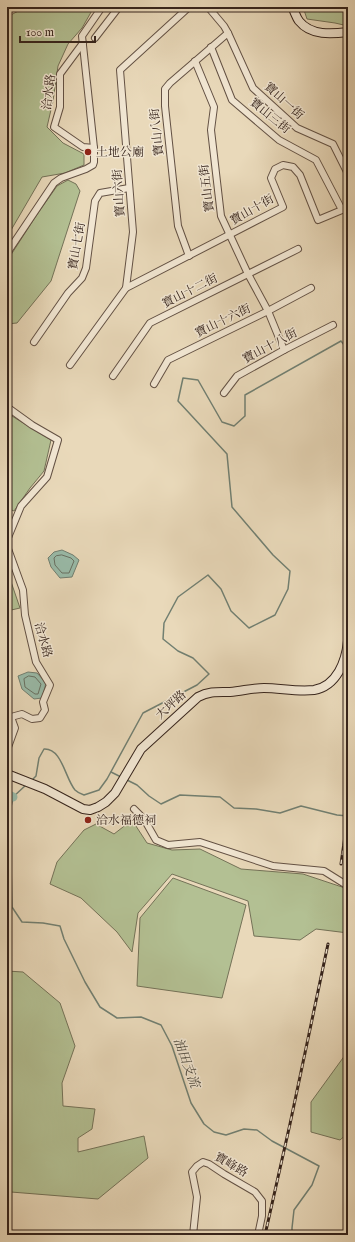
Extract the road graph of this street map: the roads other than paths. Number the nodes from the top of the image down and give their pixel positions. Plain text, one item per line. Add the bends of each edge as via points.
1 (102, 7) edge
2 (119, 7) edge
3 (189, 7) edge
4 (208, 7) edge
5 (292, 7) edge
6 (348, 32) edge
7 (228, 33) junction
8 (95, 38) dead end
9 (83, 43) junction
10 (211, 47) junction
11 (195, 61) junction
12 (94, 148) junction
13 (348, 174) edge
14 (129, 188) junction
15 (342, 210) joint
16 (230, 235) junction
17 (298, 249) dead end
18 (7, 253) edge
19 (189, 256) junction
20 (248, 274) junction
21 (126, 288) junction
22 (311, 288) dead end
23 (268, 311) junction
24 (333, 325) dead end
25 (34, 342) dead end
26 (284, 350) junction
27 (70, 365) dead end
28 (113, 376) dead end
29 (154, 384) dead end
30 (224, 394) dead end
31 (7, 407) edge
32 (7, 540) edge
33 (7, 546) edge
34 (348, 640) edge
35 (7, 750) edge
36 (7, 774) edge
37 (134, 809) dead end
38 (348, 886) edge
39 (193, 1235) edge
40 (258, 1235) edge

1 - 9 street, 洽水路 via 82,36
2 - 8 street
3 - 14 street, 寶山六街 via 120,70
4 - 7 street, 寶山一街
5 - 6 street via 301,24 311,30 321,33
7 - 10 street, 寶山八街
7 - 13 street, 寶山一街 via 253,88 297,128 333,144
9 - 12 street, 洽水路
9 - 12 street, 洽水路 via 60,74 60,107 54,127 83,147
10 - 11 street, 寶山八街
10 - 15 street, 寶山三街 via 232,100 279,140 316,160
11 - 16 street, 寶山五街 via 214,107 211,130 221,216
11 - 19 street, 寶山八街 via 165,89 178,226
12 - 18 street, 洽水路 via 93,164 54,183
14 - 21 street, 寶山六街 via 132,232
14 - 25 street, 寶山七街 via 100,193 95,202 86,268 82,278 68,293
15 - 16 street, 寶山十街 via 318,220 300,175 293,167 283,165 275,169 271,178 283,207
16 - 19 street, 寶山十街
16 - 20 street, 寶山五街
17 - 20 street, 寶山十二街
19 - 21 street, 寶山十街
20 - 23 street, 寶山五街
20 - 28 street, 寶山十二街 via 150,324
21 - 27 street, 寶山六街
22 - 23 street, 寶山十六街
23 - 26 street, 寶山五街
23 - 29 street, 寶山十六街 via 168,360
24 - 26 street, 寶山十八街
26 - 30 street, 寶山十八街 via 237,376
31 - 32 street via 58,440 47,477 21,506
33 - 35 street, 洽水路 via 23,590 25,615 36,662 50,685 43,702 45,710 40,718 32,719 22,714 11,717 15,728
34 - 36 street, 大坪路 via 343,663 337,675 319,688 216,691 198,697 148,742 136,756 115,793 98,807 82,810 45,789
37 - 38 street via 144,819 156,840 168,845 200,842 273,866 324,871
39 - 40 street, 寶峰路 via 197,1197 192,1172 203,1162 255,1192 262,1201

